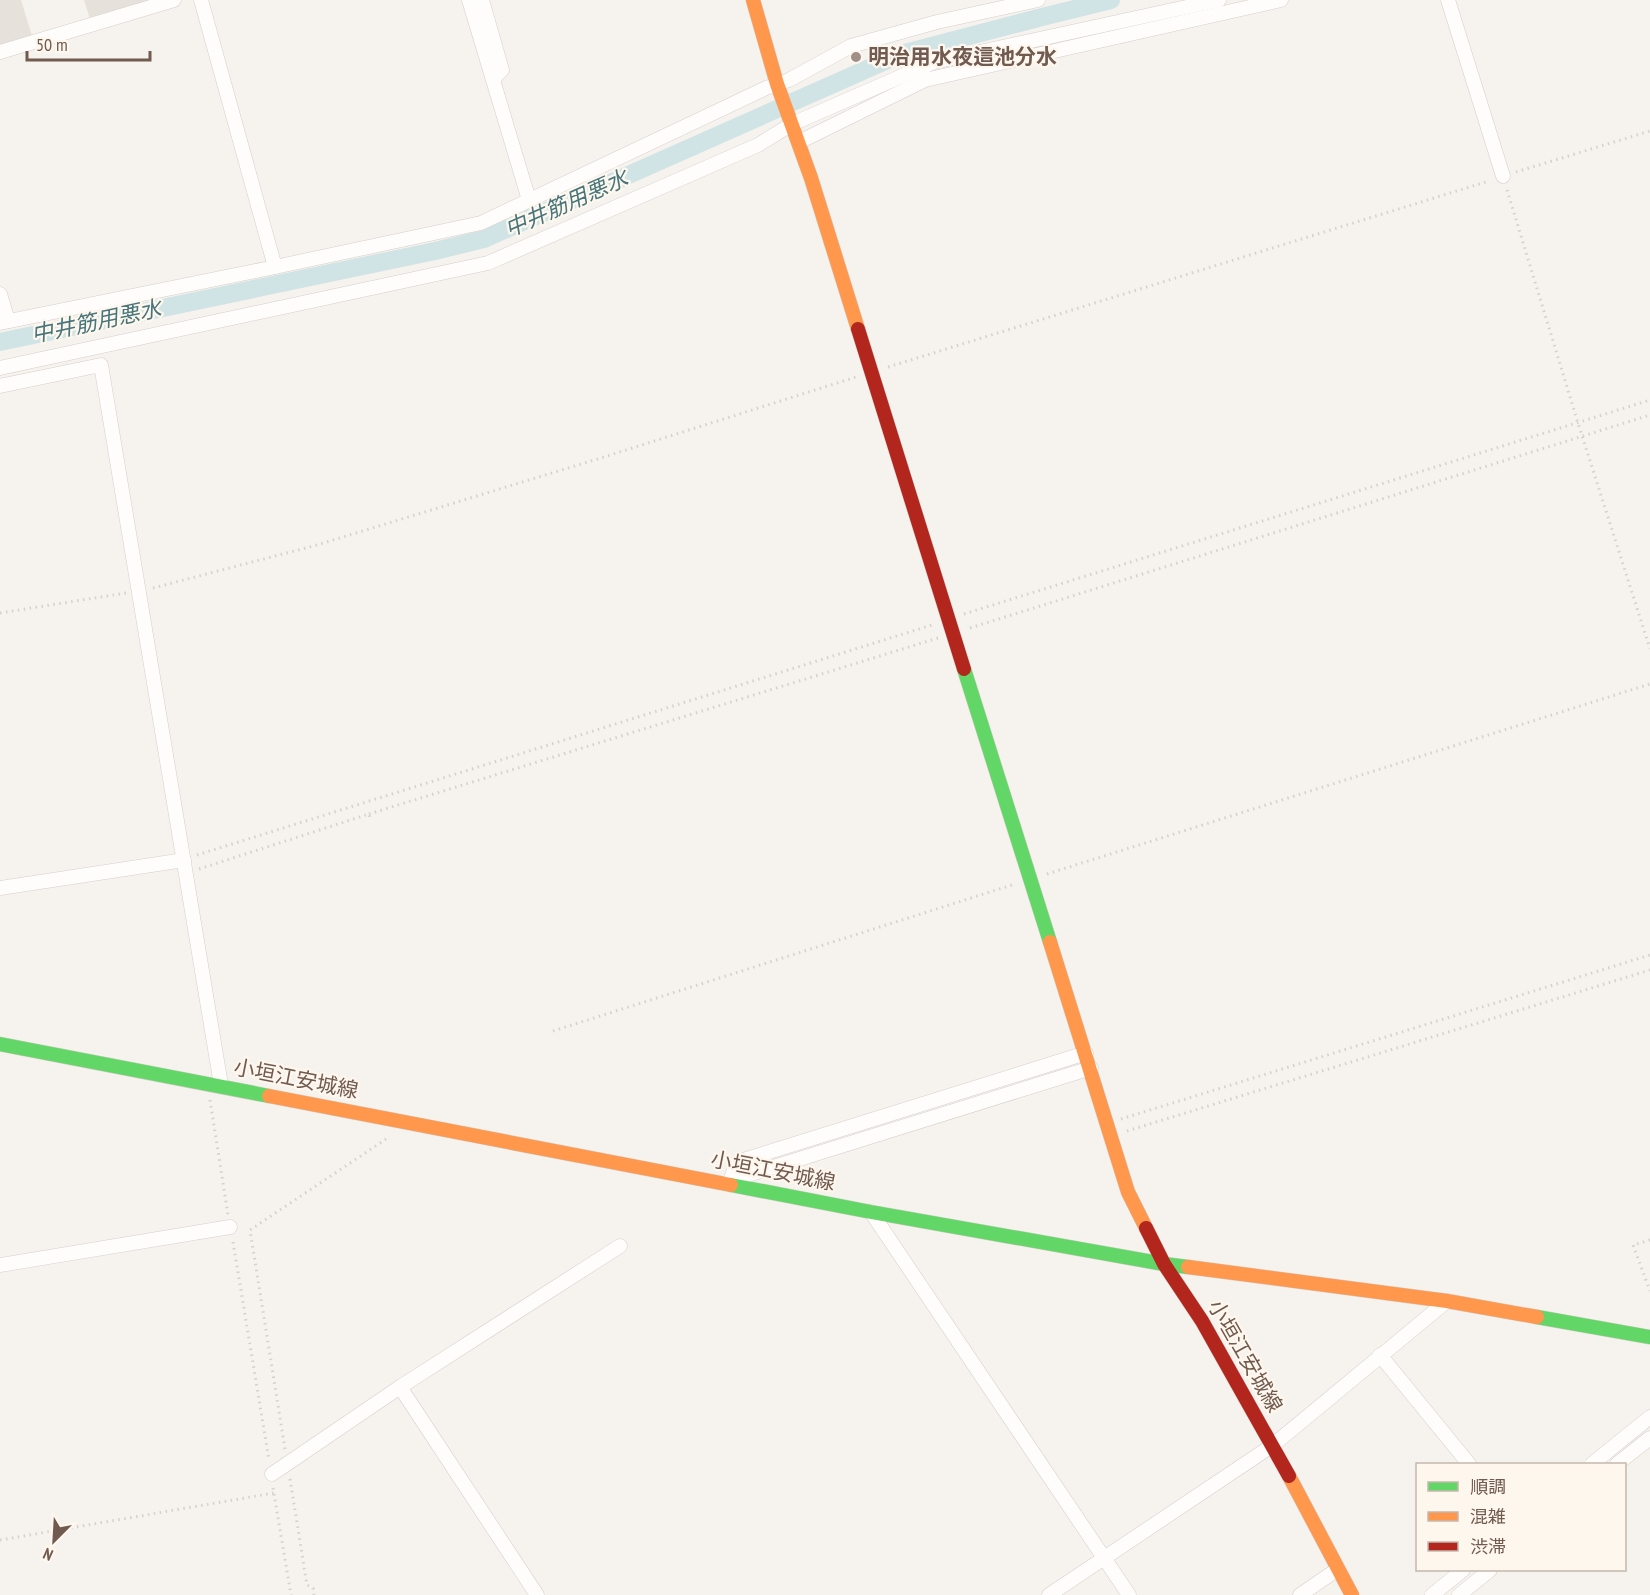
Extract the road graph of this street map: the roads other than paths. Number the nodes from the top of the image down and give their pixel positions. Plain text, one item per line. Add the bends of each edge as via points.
1 (174, 0) edge
2 (201, 0) edge
3 (469, 0) edge
4 (482, 0) edge
5 (753, 0) edge
6 (1038, 0) edge
7 (1219, 0) edge
8 (1281, 0) edge
9 (1448, 0) edge
10 (0, 52) edge
11 (493, 79) junction
12 (779, 90) junction
13 (791, 121) junction
14 (799, 142) junction
15 (1503, 176) road end
16 (529, 200) junction
17 (275, 267) junction
18 (0, 294) edge
19 (4, 322) edge
20 (0, 368) edge
21 (0, 386) edge
22 (185, 866) junction
23 (0, 888) edge
24 (0, 1044) edge
25 (1086, 1053) junction
26 (1091, 1068) junction
27 (214, 1084) junction
28 (729, 1184) junction
29 (871, 1212) junction
30 (230, 1227) road end
31 (620, 1246) dead end
32 (1164, 1264) junction
33 (0, 1265) edge
34 (1447, 1301) junction
35 (1650, 1337) edge
36 (1380, 1355) junction
37 (400, 1387) junction
38 (1650, 1417) edge
39 (1650, 1438) edge
40 (1273, 1445) junction
41 (1468, 1463) edge
42 (1593, 1463) edge
43 (1618, 1463) edge
44 (272, 1474) road end
45 (1104, 1558) junction
46 (1338, 1569) junction
47 (1461, 1571) edge
48 (1488, 1571) edge
49 (537, 1595) edge
50 (1049, 1595) edge
51 (1129, 1595) edge
52 (1300, 1595) edge
53 (1352, 1595) edge
54 (1432, 1595) edge
55 (1459, 1595) edge

1 - 10 street
2 - 17 street
3 - 11 street
4 - 11 street via 502,70
5 - 12 street
6 - 12 street via 851,46 789,80
7 - 13 street via 934,62
8 - 14 street via 925,80
9 - 15 street
11 - 16 street
12 - 13 street
12 - 16 street
13 - 14 street
13 - 20 street via 758,145 488,264
14 - 25 street
16 - 17 street via 480,223
17 - 19 street
18 - 19 street
21 - 22 street via 101,365
22 - 23 street
22 - 27 street
24 - 27 street, 小垣江安城線
25 - 26 street
25 - 28 street via 737,1162
26 - 28 street
26 - 32 street via 1128,1192
27 - 28 street, 小垣江安城線
28 - 29 street, 小垣江安城線
29 - 32 street, 小垣江安城線
29 - 45 street
30 - 33 street
31 - 37 street
32 - 34 street
32 - 40 street, 小垣江安城線
34 - 35 street
34 - 36 street
36 - 40 street
36 - 41 street
37 - 44 street
37 - 49 street
38 - 42 street
39 - 43 street
40 - 45 street
40 - 46 street, 小垣江安城線
45 - 50 street
45 - 51 street
46 - 52 street
46 - 53 street, 小垣江安城線
47 - 54 street
48 - 55 street

